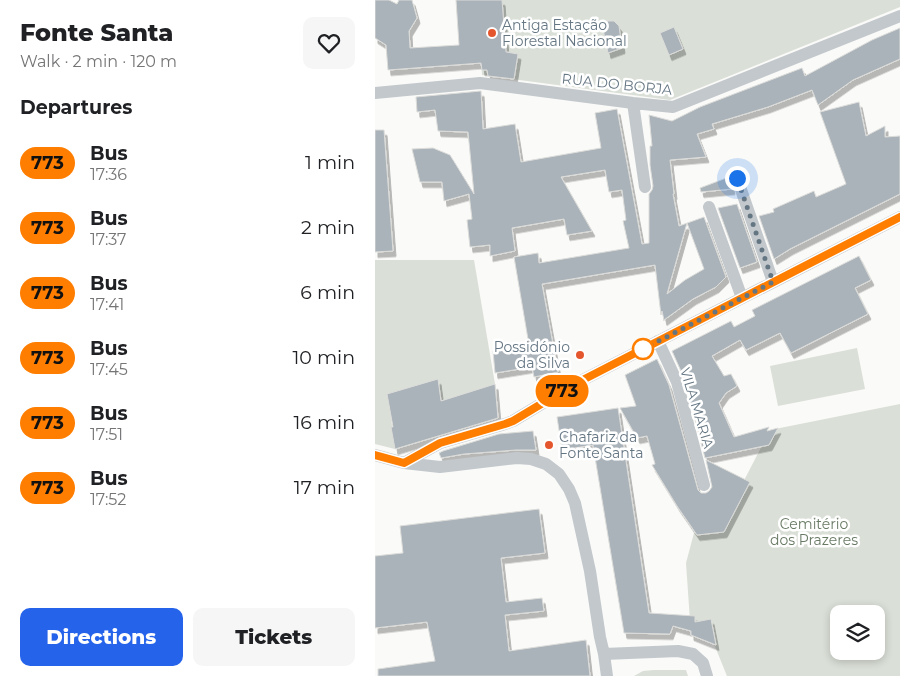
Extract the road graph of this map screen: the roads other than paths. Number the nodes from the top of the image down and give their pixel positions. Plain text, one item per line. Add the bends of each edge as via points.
1 (900, 16) edge
2 (375, 93) edge
3 (633, 104) junction
4 (737, 178) dead end
5 (645, 188) dead end
6 (709, 207) dead end
7 (900, 217) edge
8 (773, 282) junction
9 (742, 298) junction
10 (657, 341) junction
11 (375, 455) edge
12 (404, 463) junction
13 (704, 486) dead end
14 (605, 654) junction
15 (607, 676) edge
16 (707, 676) edge

1 - 3 street, RUA DO BORJA via 673,107
2 - 3 street, RUA DO BORJA via 480,83
3 - 5 street
4 - 8 street
6 - 9 street
7 - 8 street
8 - 9 street
9 - 10 street
10 - 12 street via 562,390 513,421 440,443
10 - 13 street, VILA MARIA via 677,382
11 - 12 street
12 - 14 street via 440,467 531,458 559,474 575,503
14 - 15 street
14 - 16 street via 678,651 693,654 703,663

